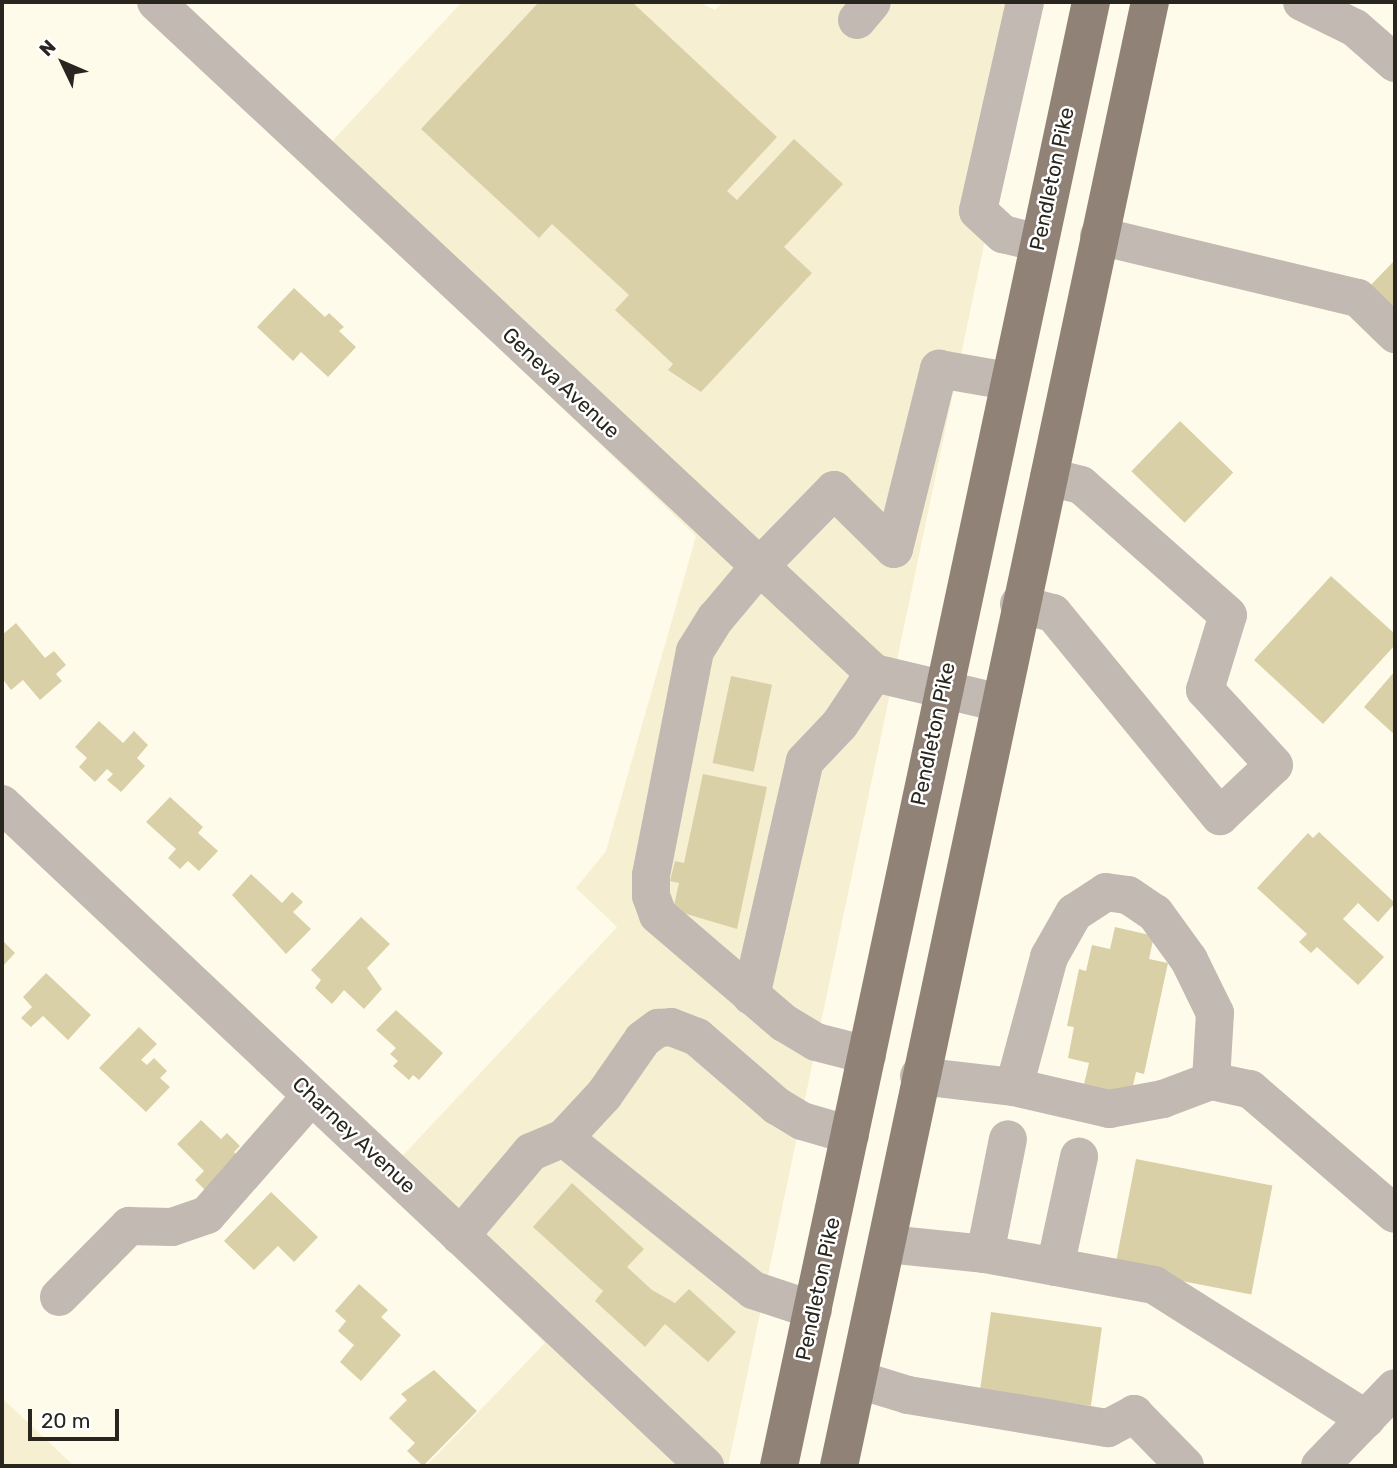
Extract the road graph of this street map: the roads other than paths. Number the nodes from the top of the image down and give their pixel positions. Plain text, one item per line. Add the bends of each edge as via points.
1 (156, 2) edge
2 (1025, 2) edge
3 (1091, 2) edge
4 (1150, 2) edge
5 (1302, 2) edge
6 (1395, 63) edge
7 (1099, 236) junction
8 (1038, 243) junction
9 (1395, 334) edge
10 (1008, 381) junction
11 (1049, 477) junction
12 (758, 568) junction
13 (1018, 604) junction
14 (874, 673) junction
15 (942, 692) junction
16 (1001, 703) junction
17 (2, 804) edge
18 (751, 996) junction
19 (867, 1055) junction
20 (919, 1076) junction
21 (1211, 1081) junction
22 (1014, 1087) junction
23 (311, 1096) junction
24 (850, 1135) junction
25 (564, 1138) junction
26 (1008, 1139) dead end
27 (1079, 1157) dead end
28 (1395, 1214) edge
29 (460, 1236) junction
30 (887, 1244) junction
31 (985, 1254) junction
32 (1055, 1266) junction
33 (59, 1297) dead end
34 (813, 1310) junction
35 (859, 1381) junction
36 (1395, 1388) edge
37 (1366, 1419) junction
38 (705, 1466) edge
39 (779, 1466) edge
40 (839, 1466) edge
41 (1185, 1466) edge
42 (1320, 1466) edge

1 - 12 street, Geneva Avenue
2 - 8 street via 978,211 1003,234
3 - 8 main road, Pendleton Pike
4 - 7 main road
5 - 6 street via 1355,27
7 - 9 street via 1358,298
7 - 11 main road
8 - 10 main road, Pendleton Pike
10 - 12 street via 939,369 894,549 834,490
10 - 15 main road, Pendleton Pike
11 - 13 main road
11 - 13 street via 1081,485 1228,615 1205,690 1274,765 1220,816 1053,613
12 - 14 street, Geneva Avenue
12 - 18 street via 695,651 651,886 658,915 669,928
13 - 16 main road
14 - 15 street, Geneva Avenue
14 - 18 street via 840,724 805,761
15 - 16 street, Geneva Avenue
15 - 19 main road, Pendleton Pike
16 - 20 main road
17 - 23 street, Charney Avenue
18 - 19 street via 816,1042
19 - 24 main road, Pendleton Pike
20 - 22 street
20 - 30 main road
21 - 22 street via 1163,1099 1109,1109
21 - 22 street via 1215,1013 1189,960 1155,913 1128,895 1107,892 1074,913 1049,957
21 - 28 street via 1250,1089
23 - 29 street, Charney Avenue
23 - 33 street via 207,1215 172,1227 129,1226
24 - 25 street via 803,1121 777,1106 697,1037 671,1027 657,1028 643,1039 604,1095
24 - 34 main road, Pendleton Pike
25 - 29 street via 531,1152
25 - 34 street via 753,1290
26 - 31 street
27 - 32 street
29 - 38 street, Charney Avenue
30 - 31 street
30 - 35 main road
31 - 32 street
32 - 37 street via 1154,1285
34 - 39 main road, Pendleton Pike
35 - 40 main road
35 - 41 street via 908,1395 1108,1428 1134,1414
36 - 37 street
37 - 42 street

